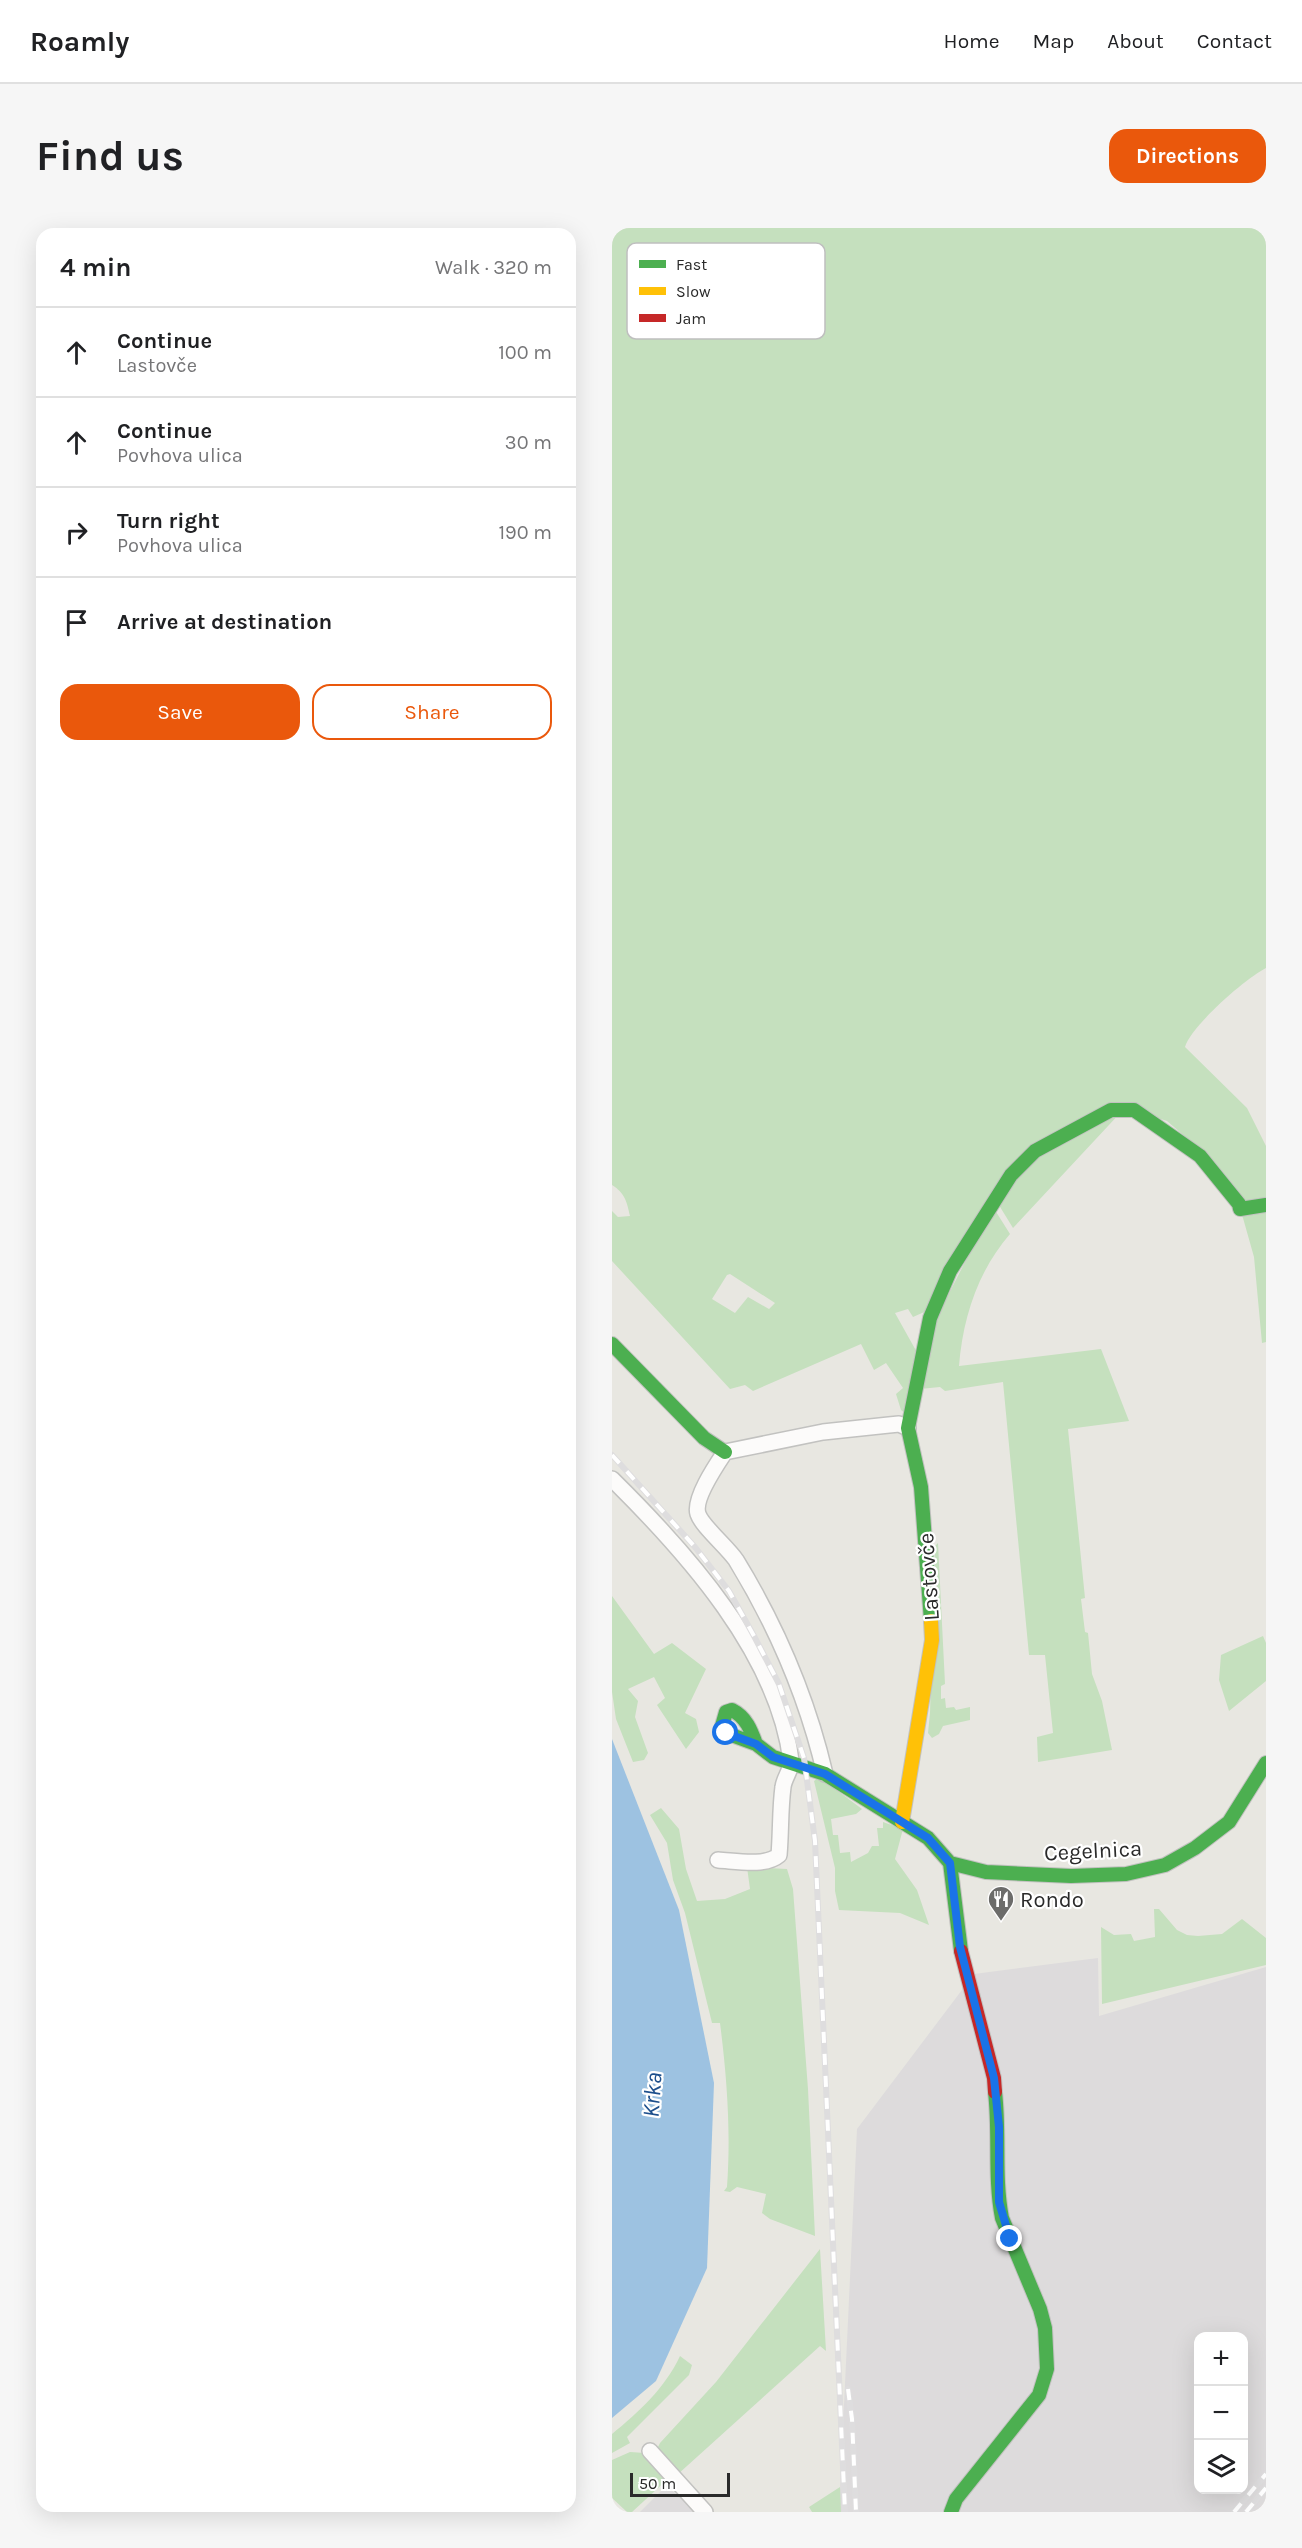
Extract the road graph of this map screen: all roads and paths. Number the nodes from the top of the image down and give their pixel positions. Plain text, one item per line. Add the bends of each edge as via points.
1 (1266, 1205) edge
2 (612, 1344) edge
3 (908, 1428) junction
4 (725, 1452) junction
5 (612, 1479) edge
6 (756, 1744) dead end
7 (791, 1763) junction
8 (1266, 1763) edge
9 (825, 1774) junction
10 (902, 1822) junction
11 (718, 1860) dead end
12 (950, 1863) junction
13 (650, 2451) dead end
14 (705, 2512) edge
15 (951, 2512) edge

1 - 3 street via 1240,1209 1200,1156 1134,1110 1111,1110 1035,1151 1011,1174 950,1271 930,1318
2 - 4 street via 704,1438
3 - 4 street via 889,1425 823,1432
3 - 10 street, Lastovče via 921,1487 932,1640
4 - 9 street via 697,1503 698,1514 735,1558 793,1666
5 - 7 street via 687,1558 744,1638 775,1698
6 - 7 street via 773,1757
7 - 9 street
7 - 11 street via 783,1785 779,1855 773,1860
8 - 12 street, Cegelnica via 1229,1822 1165,1865 1126,1874 1071,1876 986,1872
9 - 10 street
10 - 12 street via 928,1838
12 - 15 street via 960,1947 994,2078 1002,2218 1040,2309 1047,2363 1038,2395 956,2499
13 - 14 street

